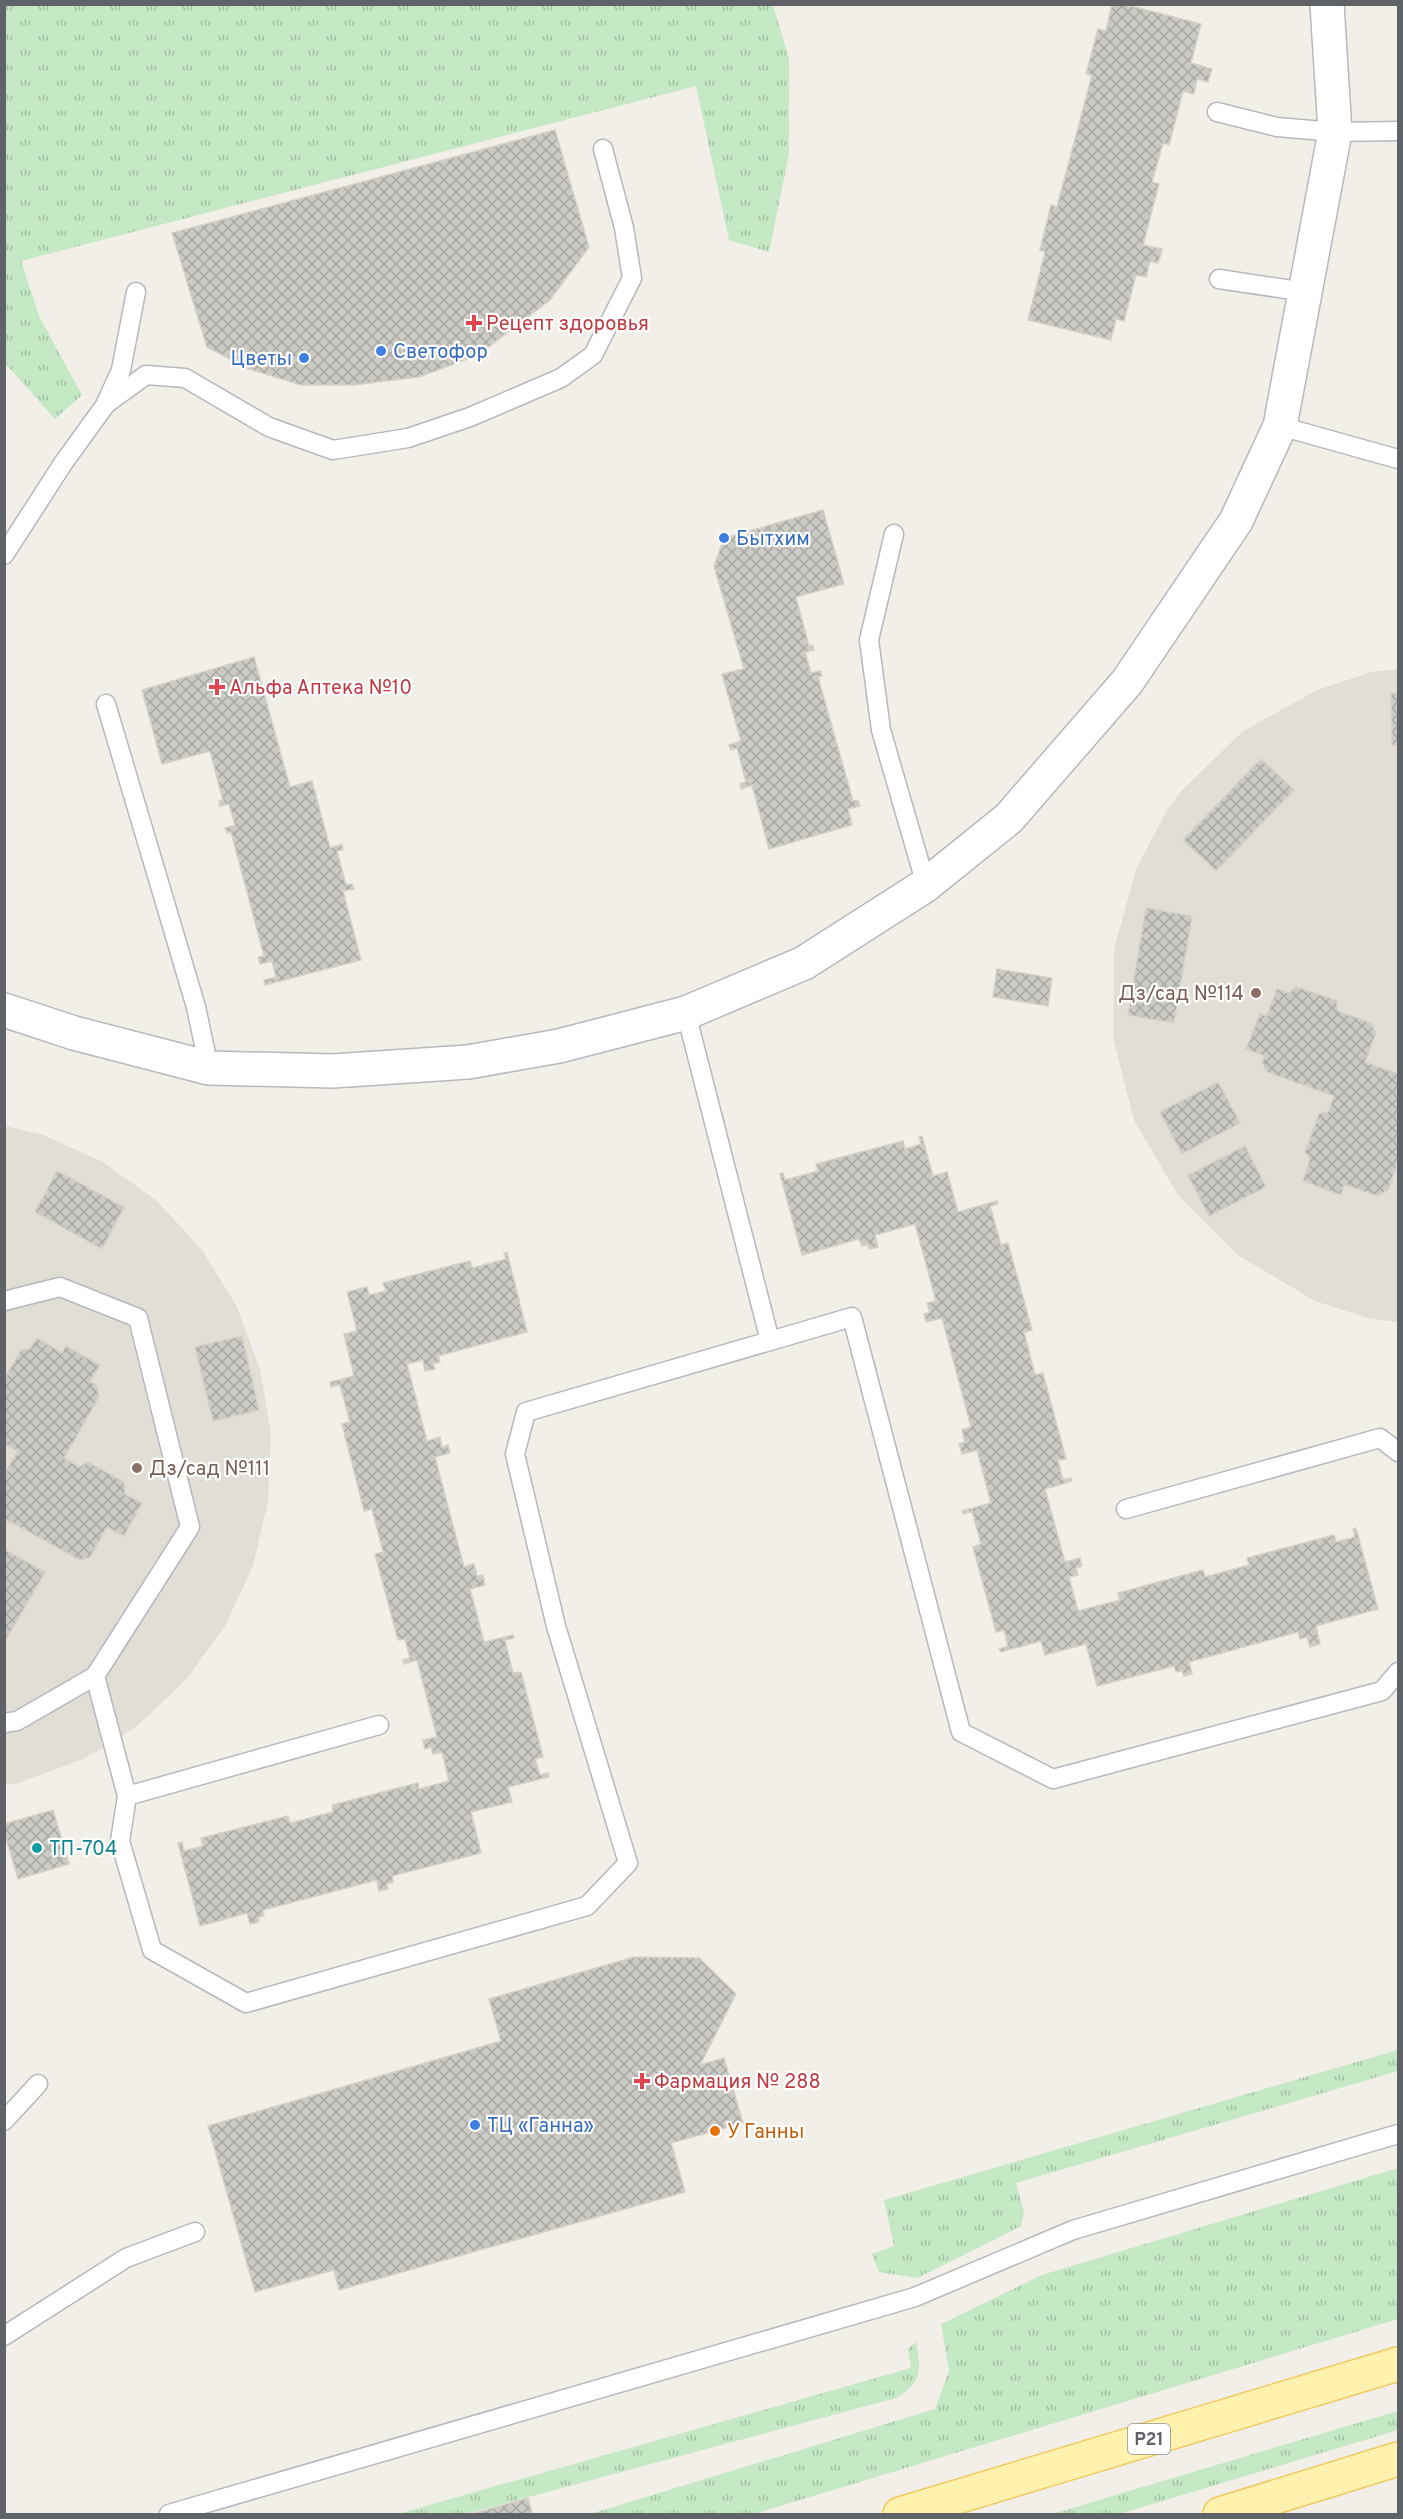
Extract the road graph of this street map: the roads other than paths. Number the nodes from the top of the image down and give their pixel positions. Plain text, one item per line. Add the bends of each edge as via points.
1 (1327, 4) edge
2 (1217, 112) dead end
3 (1398, 131) edge
4 (1335, 132) junction
5 (603, 149) dead end
6 (1219, 279) dead end
7 (136, 292) dead end
8 (1305, 292) junction
9 (106, 404) junction
10 (1280, 426) junction
11 (1398, 459) edge
12 (894, 534) dead end
13 (4, 555) edge
14 (106, 704) dead end
15 (926, 885) junction
16 (4, 1010) edge
17 (686, 1013) junction
18 (209, 1068) junction
19 (4, 1301) edge
20 (770, 1341) junction
21 (1398, 1452) edge
22 (1126, 1509) dead end
23 (1398, 1672) edge
24 (95, 1677) junction
25 (4, 1723) edge
26 (379, 1725) dead end
27 (126, 1796) junction
28 (38, 2084) dead end
29 (4, 2121) edge
30 (1398, 2134) edge
31 (195, 2232) dead end
32 (4, 2336) edge
33 (1398, 2364) edge
34 (1398, 2459) edge
35 (169, 2514) edge
36 (900, 2514) edge
37 (1220, 2514) edge

1 - 4 street
2 - 4 lane via 1277,127
3 - 4 lane
4 - 8 street
5 - 9 lane via 624,228 632,278 593,355 561,378 470,417 408,438 333,450 269,427 185,378 146,375
6 - 8 lane
7 - 9 lane via 121,370
8 - 10 street
9 - 13 lane via 63,462
10 - 11 lane
10 - 15 street via 1236,521 1126,682 1010,818
12 - 15 lane via 870,640 881,730
14 - 18 lane via 196,1007
15 - 17 street via 804,963
16 - 18 street via 74,1034
17 - 18 street via 559,1046 468,1062 333,1071
17 - 20 lane
19 - 24 lane via 60,1287 138,1318 190,1527
20 - 23 lane via 852,1317 962,1732 1053,1779 1382,1691
20 - 27 lane via 526,1412 515,1454 556,1626 628,1863 586,1906 246,2003 152,1950 120,1841
21 - 22 lane via 1380,1438
24 - 25 lane via 17,1721
24 - 27 lane
26 - 27 lane
28 - 29 lane
30 - 35 lane via 1073,2230 915,2297
31 - 32 lane via 126,2259
33 - 36 main road, Р21
34 - 37 main road

